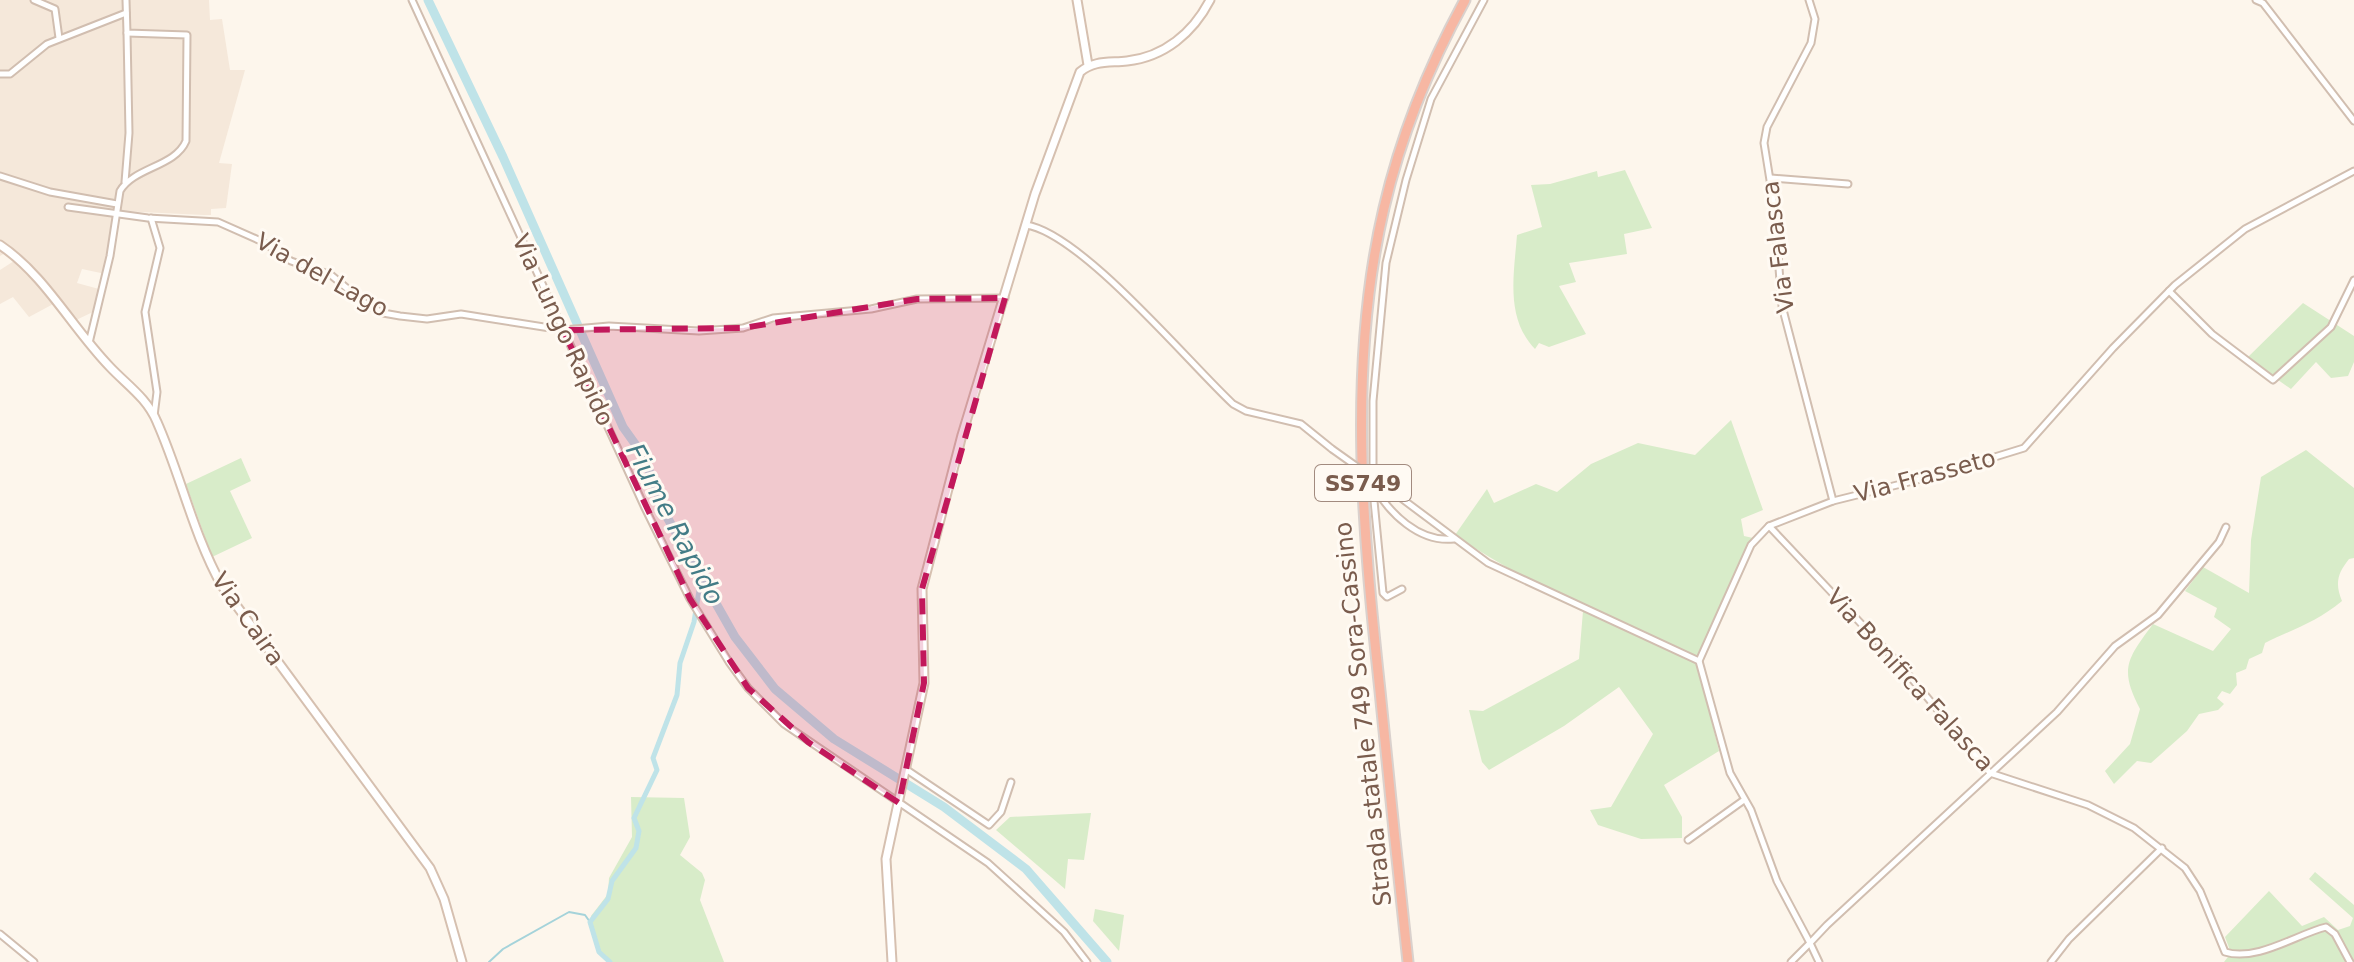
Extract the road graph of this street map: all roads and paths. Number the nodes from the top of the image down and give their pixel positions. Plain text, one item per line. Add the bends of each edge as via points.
1 (34, 0) edge
2 (126, 0) edge
3 (412, 0) edge
4 (1077, 0) edge
5 (1210, 0) edge
6 (1468, 0) edge
7 (1484, 0) edge
8 (1809, 0) edge
9 (2256, 0) edge
10 (126, 13) junction
11 (127, 33) junction
12 (59, 38) junction
13 (1088, 65) junction
14 (0, 74) edge
15 (2354, 121) edge
16 (2354, 171) edge
17 (0, 176) edge
18 (1771, 178) junction
19 (125, 182) junction
20 (1848, 184) dead end
21 (117, 204) junction
22 (68, 207) dead end
23 (116, 214) junction
24 (151, 218) junction
25 (1026, 225) junction
26 (0, 245) edge
27 (2354, 280) edge
28 (2169, 291) junction
29 (1005, 298) junction
30 (567, 330) junction
31 (89, 343) junction
32 (154, 416) junction
33 (1378, 495) junction
34 (1833, 501) junction
35 (1769, 526) junction
36 (2226, 527) dead end
37 (1455, 539) junction
38 (1402, 589) dead end
39 (1699, 661) junction
40 (1990, 773) junction
41 (906, 774) junction
42 (1011, 782) dead end
43 (900, 800) junction
44 (1744, 800) junction
45 (1688, 840) dead end
46 (2162, 848) junction
47 (0, 934) edge
48 (1810, 943) junction
49 (34, 962) edge
50 (462, 962) edge
51 (892, 962) edge
52 (1087, 962) edge
53 (1408, 962) edge
54 (1791, 962) edge
55 (1819, 962) edge
56 (2051, 962) edge
57 (2350, 962) edge

1 - 12 street via 55,9
2 - 10 street
3 - 30 street, Via Lungo Rapido
4 - 13 street
5 - 13 street via 1193,27 1160,51 1140,59
6 - 53 highway, Strada statale 749 Sora-Cassino / SS749 via 1411,115 1383,210 1369,300 1363,504
7 - 33 street via 1431,99 1386,263 1373,401 1371,466
8 - 18 street, Via Falasca via 1815,19 1811,43 1767,127 1764,143
9 - 15 street
10 - 11 street
10 - 12 street
11 - 19 street
11 - 19 street via 187,35 187,126 183,148
12 - 14 street via 10,74
13 - 25 street via 1073,85
16 - 28 street, Via Frasseto via 2245,229
17 - 21 street
18 - 20 street
18 - 34 street, Via Falasca via 1782,306
19 - 21 street
21 - 23 street
22 - 23 street, Via del Lago
23 - 24 street, Via del Lago
23 - 31 street
24 - 30 street, Via del Lago via 201,218 230,226 291,261 331,275 383,313 427,319 461,314
24 - 32 street via 160,248 145,312 157,392
25 - 29 street
25 - 37 street, bridge via 1042,229 1105,273 1233,404 1301,424
26 - 31 street, Via Caira via 34,274
27 - 28 street via 2331,327 2273,380 2212,334
28 - 34 street, Via Frasseto via 2024,448
29 - 30 street, Via del Lago via 917,299 773,318 743,328
29 - 41 street via 922,589 924,683
30 - 43 street, Via Lungo Rapido via 690,599 748,688 784,724
31 - 32 street, Via Caira
32 - 50 street, Via Caira via 206,558 430,868
33 - 37 street via 1410,528 1442,541
33 - 38 street via 1374,501 1383,593 1387,597
34 - 35 street, Via Frasseto
35 - 39 street via 1751,545
35 - 40 street, Via Bonifica Falasca via 1902,667
36 - 40 street via 2158,615 2115,646 2057,712
37 - 39 street via 1488,563
39 - 44 street via 1730,773
40 - 46 street, Via Bonifica Falasca via 2088,805
40 - 48 street
41 - 42 street via 989,825 1001,812
41 - 43 street
43 - 51 street via 886,867
43 - 52 street, Via Lungo Rapido via 988,863 1064,932
44 - 45 street
44 - 48 street
46 - 56 street
46 - 57 street, Via Bonifica Falasca via 2200,891 2231,958 2242,962 2274,957 2326,927
47 - 49 street
48 - 54 street
48 - 55 street

